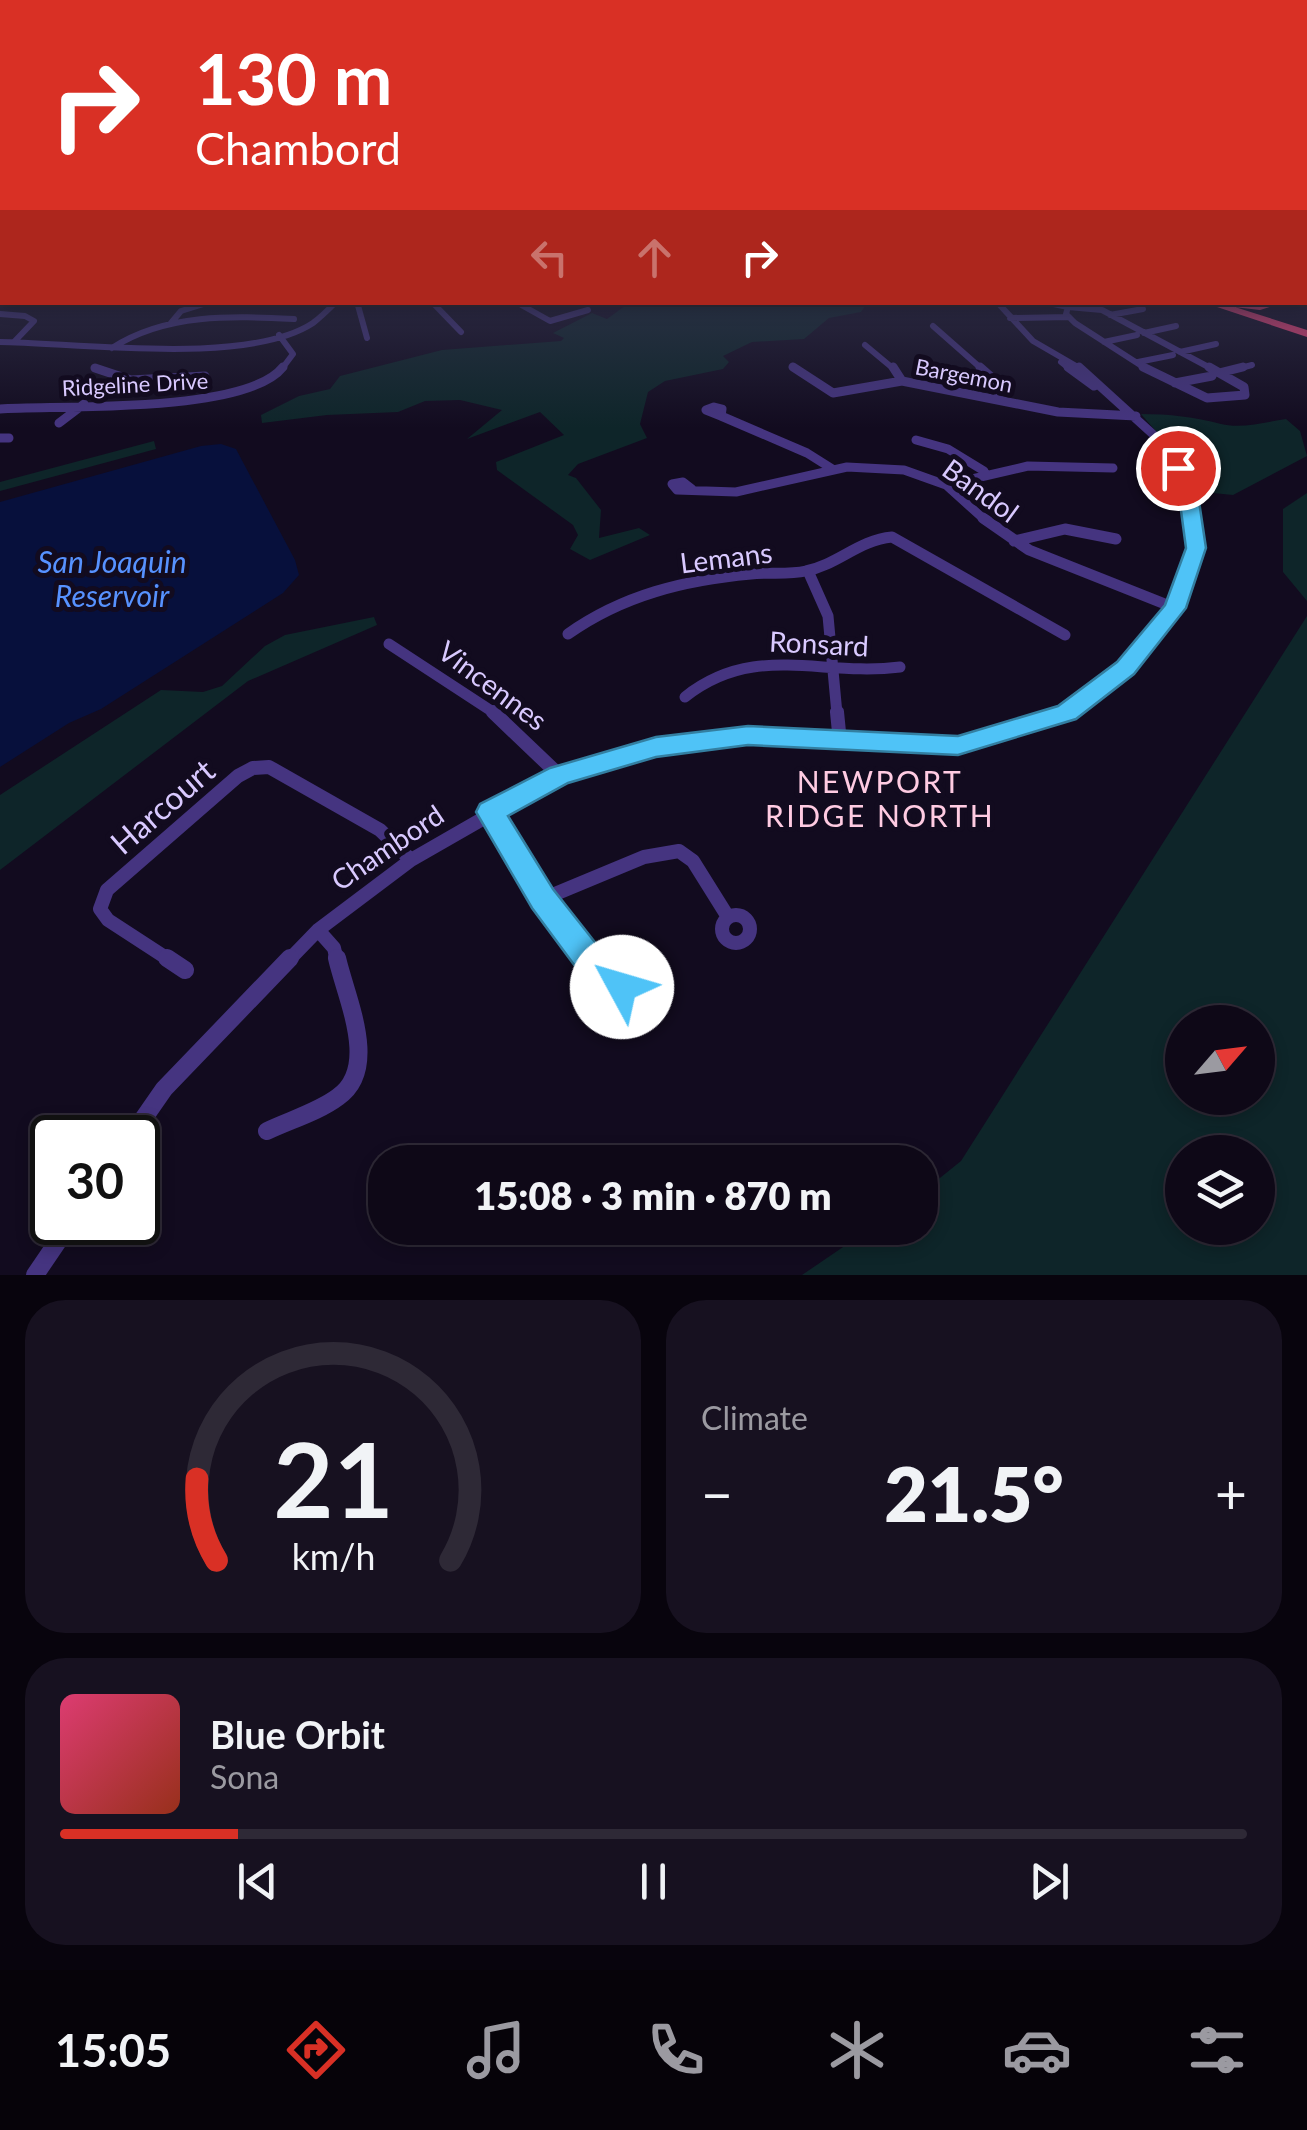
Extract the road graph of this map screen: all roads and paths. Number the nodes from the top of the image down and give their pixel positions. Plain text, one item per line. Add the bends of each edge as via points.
1 (187, 310) edge
2 (328, 310) edge
3 (359, 310) edge
4 (439, 310) edge
5 (529, 310) edge
6 (587, 310) edge
7 (1003, 310) edge
8 (1068, 310) edge
9 (1100, 310) edge
10 (1140, 310) edge
11 (1230, 310) edge
12 (0, 314) edge
13 (1110, 314) junction
14 (294, 319) dead end
15 (1070, 319) junction
16 (1012, 321) junction
17 (170, 323) junction
18 (932, 326) dead end
19 (1176, 326) dead end
20 (461, 332) dead end
21 (1140, 334) junction
22 (1307, 334) edge
23 (280, 335) junction
24 (367, 338) dead end
25 (0, 342) edge
26 (14, 342) junction
27 (1104, 342) junction
28 (1216, 344) dead end
29 (865, 345) dead end
30 (112, 348) junction
31 (1176, 353) junction
32 (1061, 362) junction
33 (1138, 362) junction
34 (1252, 365) dead end
35 (794, 366) dead end
36 (96, 368) dead end
37 (1090, 374) junction
38 (1216, 374) junction
39 (205, 376) dead end
40 (1079, 376) junction
41 (165, 379) junction
42 (902, 381) junction
43 (1175, 383) junction
44 (1107, 392) junction
45 (999, 399) junction
46 (148, 402) junction
47 (84, 404) junction
48 (0, 409) edge
49 (722, 416) dead end
50 (1137, 416) junction
51 (59, 423) dead end
52 (916, 440) dead end
53 (1113, 468) dead end
54 (834, 470) junction
55 (984, 472) junction
56 (946, 485) junction
57 (692, 490) dead end
58 (1116, 540) dead end
59 (1014, 541) junction
60 (808, 571) junction
61 (1175, 608) junction
62 (568, 634) dead end
63 (1065, 635) dead end
64 (388, 644) dead end
65 (900, 666) dead end
66 (836, 671) junction
67 (685, 697) dead end
68 (840, 742) junction
69 (560, 775) junction
70 (490, 812) junction
71 (411, 860) junction
72 (542, 898) junction
73 (728, 917) dead end
74 (318, 930) junction
75 (185, 970) dead end
76 (597, 970) dead end
77 (146, 1115) edge
78 (268, 1131) dead end
79 (55, 1245) edge
80 (35, 1275) edge

1 - 17 street
2 - 23 street
3 - 24 street
4 - 20 street
5 - 6 street via 548,321
7 - 16 street, Chambord
8 - 15 street
9 - 13 street
10 - 13 street
11 - 22 highway
12 - 26 street via 34,321
13 - 21 street
14 - 17 street
15 - 16 street
15 - 27 street
16 - 32 street, Chambord
17 - 30 street via 136,331
18 - 45 street via 997,382
19 - 21 street
21 - 27 street
21 - 31 street
23 - 30 street via 216,345
23 - 46 street, Ridgeline Drive via 292,359 267,381 218,398
25 - 26 street
26 - 30 street
27 - 33 street
28 - 31 street
29 - 42 street
31 - 33 street
31 - 38 street
32 - 37 street, Chambord
32 - 40 street, Chambord
33 - 43 street
34 - 38 street
35 - 42 street, Bargemon via 833,393
36 - 41 street via 121,378
37 - 40 street
37 - 44 street, Chambord
38 - 43 street
38 - 43 street via 1244,387 1245,394 1204,398
39 - 41 street
40 - 44 street, Chambord
41 - 46 street
42 - 45 street, Bargemon
44 - 50 street, Chambord
45 - 50 street, Bargemon via 1077,414
46 - 47 street, Ridgeline Drive
47 - 48 street, Ridgeline Drive
47 - 51 street
49 - 54 street
50 - 61 street, Chambord via 1167,447 1188,488 1196,548
52 - 55 street via 948,448
53 - 55 street via 1048,465
54 - 56 street, Bandol via 888,467
54 - 57 street, Bandol via 736,492
55 - 56 street
56 - 59 street, Bandol
58 - 59 street via 1063,528
59 - 61 street, Bandol
60 - 62 street, Lemans via 676,585 612,606
60 - 63 street, Lemans via 874,537 892,538
60 - 66 street via 828,616
61 - 68 street, Chambord via 1125,668 1067,713 958,746
64 - 69 street, Vincennes via 480,700
65 - 66 street, Ronsard
66 - 67 street, Ronsard via 740,666 714,673
66 - 68 street
68 - 69 street, Chambord via 703,739
69 - 70 street, Chambord
70 - 71 street, Chambord
70 - 72 street
71 - 74 street, Chambord
71 - 75 street, Harcourt via 380,830 269,767 253,768 108,890 100,909
72 - 73 street via 644,856 678,851 693,861
72 - 76 street
74 - 77 street, Chambord
74 - 78 street via 334,948 360,1054 356,1078 339,1097
79 - 80 street

